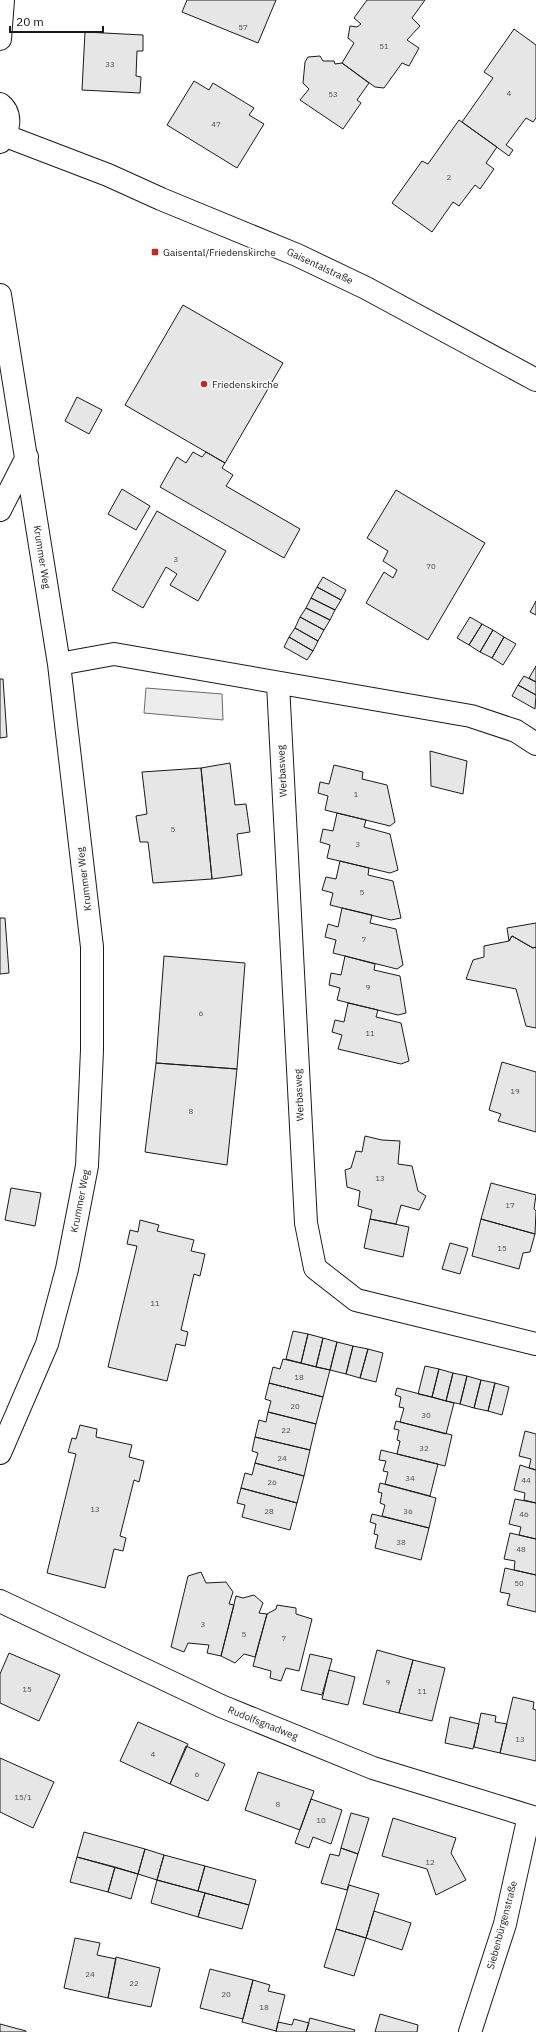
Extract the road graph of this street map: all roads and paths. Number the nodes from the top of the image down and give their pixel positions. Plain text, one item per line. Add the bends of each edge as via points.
1 (3, 0) edge
2 (0, 39) edge
3 (0, 104) edge
4 (3, 139) edge
5 (0, 296) edge
6 (536, 380) edge
7 (27, 457) junction
8 (0, 510) edge
9 (59, 664) junction
10 (278, 684) junction
11 (536, 744) edge
12 (536, 1344) edge
13 (0, 1453) edge
14 (0, 1601) edge
15 (532, 1817) edge
16 (470, 2032) edge

1 - 2 street
3 - 4 street, Gaisentalstraße via 8,115 9,126
4 - 6 street, Gaisentalstraße via 108,175 297,255 366,288
5 - 7 street, Krummer Weg
7 - 8 street
7 - 9 street, Krummer Weg
9 - 10 street via 114,654
9 - 13 street, Krummer Weg via 92,947 92,1050 87,1166 67,1269 47,1344
10 - 11 street via 471,716 516,731
10 - 12 street, Werbasweg via 306,1223 314,1268 356,1300
14 - 15 street, Rudolfsgnadweg via 221,1706 373,1768
15 - 16 street, Siebenbürgenstraße via 504,1924

